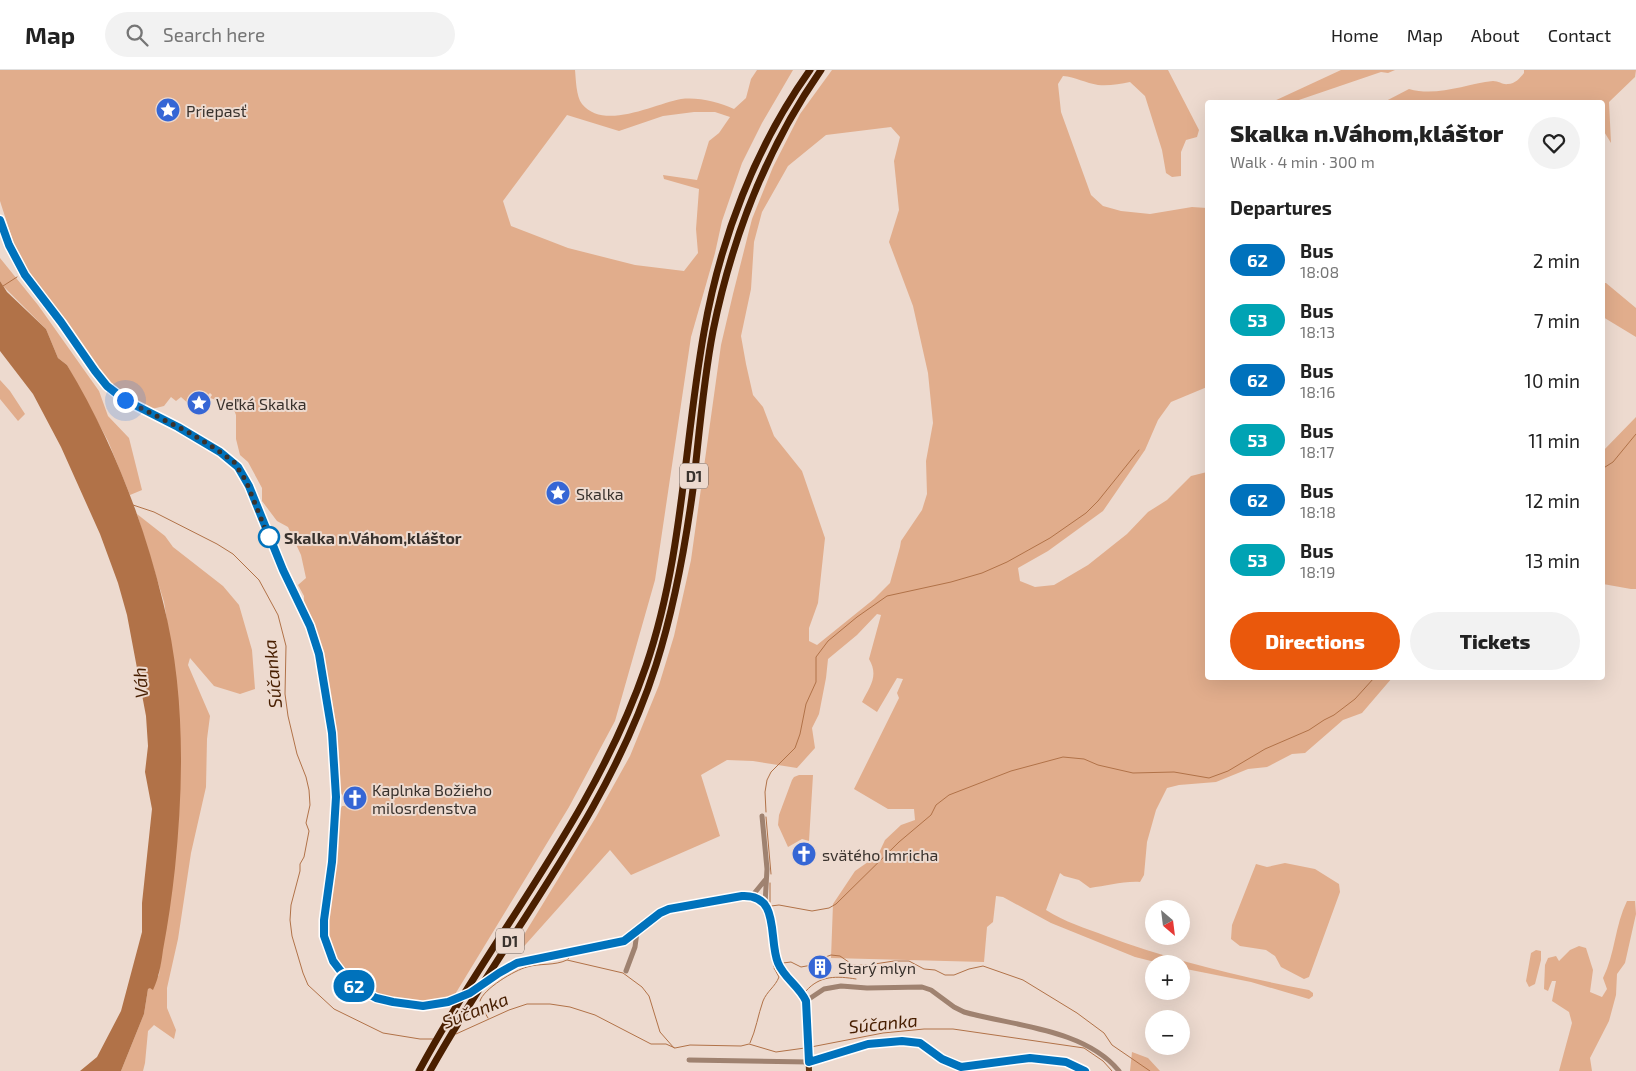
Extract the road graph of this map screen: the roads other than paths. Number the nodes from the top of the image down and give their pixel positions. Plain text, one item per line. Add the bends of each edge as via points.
1 (810, 70) edge
2 (821, 70) edge
3 (0, 220) edge
4 (762, 816) dead end
5 (767, 878) junction
6 (752, 896) junction
7 (765, 904) junction
8 (637, 932) junction
9 (626, 972) dead end
10 (806, 1001) junction
11 (689, 1060) dead end
12 (809, 1062) junction
13 (419, 1071) edge
14 (430, 1071) edge
15 (809, 1071) edge
16 (1085, 1071) edge
17 (1119, 1071) edge

1 - 13 highway, D1 via 761,154 736,214 717,275 704,332 667,589 646,666 628,715 578,813
2 - 14 highway, D1 via 798,104 762,173 738,234 724,282 713,333 675,592 655,667 625,744 580,827
3 - 8 main road via 25,275 107,386 125,400 220,452 238,467 249,486 319,654 332,733 336,797 324,936 333,961 346,978 376,998 412,1005 440,1004 464,996 517,963 611,945
4 - 5 street
5 - 6 street
5 - 7 street
6 - 7 main road
6 - 8 main road via 669,909
7 - 10 main road via 777,960
8 - 9 street
10 - 12 main road
10 - 17 street via 824,989 841,986 922,987 964,1012 1072,1038 1095,1049
11 - 12 street
12 - 15 main road
12 - 16 street via 868,1044 902,1041 920,1043 942,1059 961,1067 1030,1058 1066,1062

